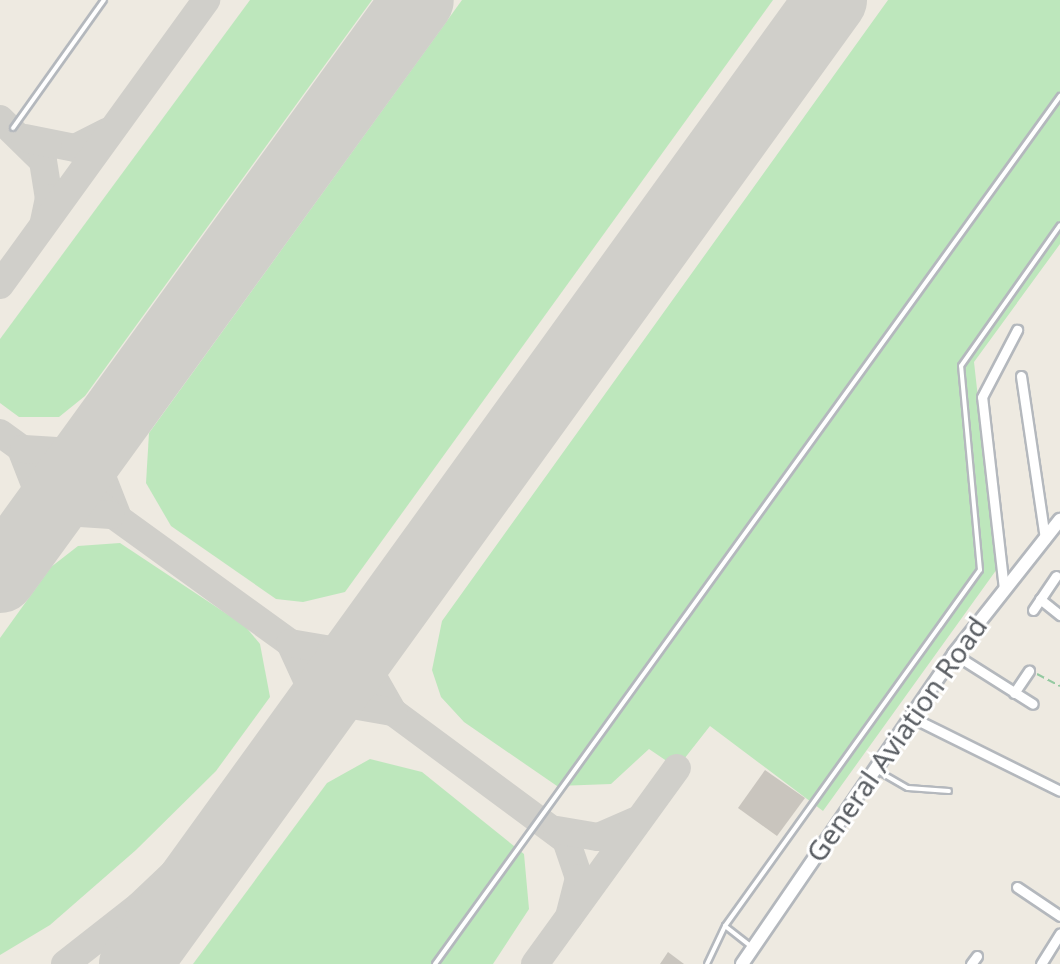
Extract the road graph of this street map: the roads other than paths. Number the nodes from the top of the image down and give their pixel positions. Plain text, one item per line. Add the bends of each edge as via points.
1 (104, 0) edge
2 (1060, 96) edge
3 (13, 128) dead end
4 (1060, 225) edge
5 (1017, 330) dead end
6 (1021, 376) dead end
7 (1060, 520) edge
8 (1045, 539) junction
9 (1056, 576) dead end
10 (1004, 589) junction
11 (1040, 599) junction
12 (1033, 610) dead end
13 (1060, 615) edge
14 (954, 654) junction
15 (1029, 671) road end
16 (1014, 693) junction
17 (1033, 704) dead end
18 (911, 717) junction
19 (876, 769) junction
20 (949, 791) dead end
21 (1060, 791) edge
22 (1017, 887) dead end
23 (1060, 916) edge
24 (725, 926) junction
25 (1060, 933) edge
26 (751, 946) junction
27 (435, 964) edge
28 (707, 964) edge
29 (742, 964) edge
30 (1041, 964) edge

1 - 3 lane
2 - 27 lane
4 - 24 lane via 961,366 980,570
5 - 10 street via 982,397
6 - 8 street
7 - 8 main road, General Aviation Road
8 - 10 main road, General Aviation Road
9 - 11 street
10 - 14 main road, General Aviation Road
11 - 12 street
11 - 13 street
14 - 16 street
14 - 18 main road, General Aviation Road
15 - 16 street
16 - 17 street
18 - 19 main road, General Aviation Road
18 - 21 street
19 - 20 lane via 908,788
19 - 26 main road, General Aviation Road
22 - 23 street
24 - 26 lane
24 - 28 lane
25 - 30 street
26 - 29 main road, General Aviation Road

